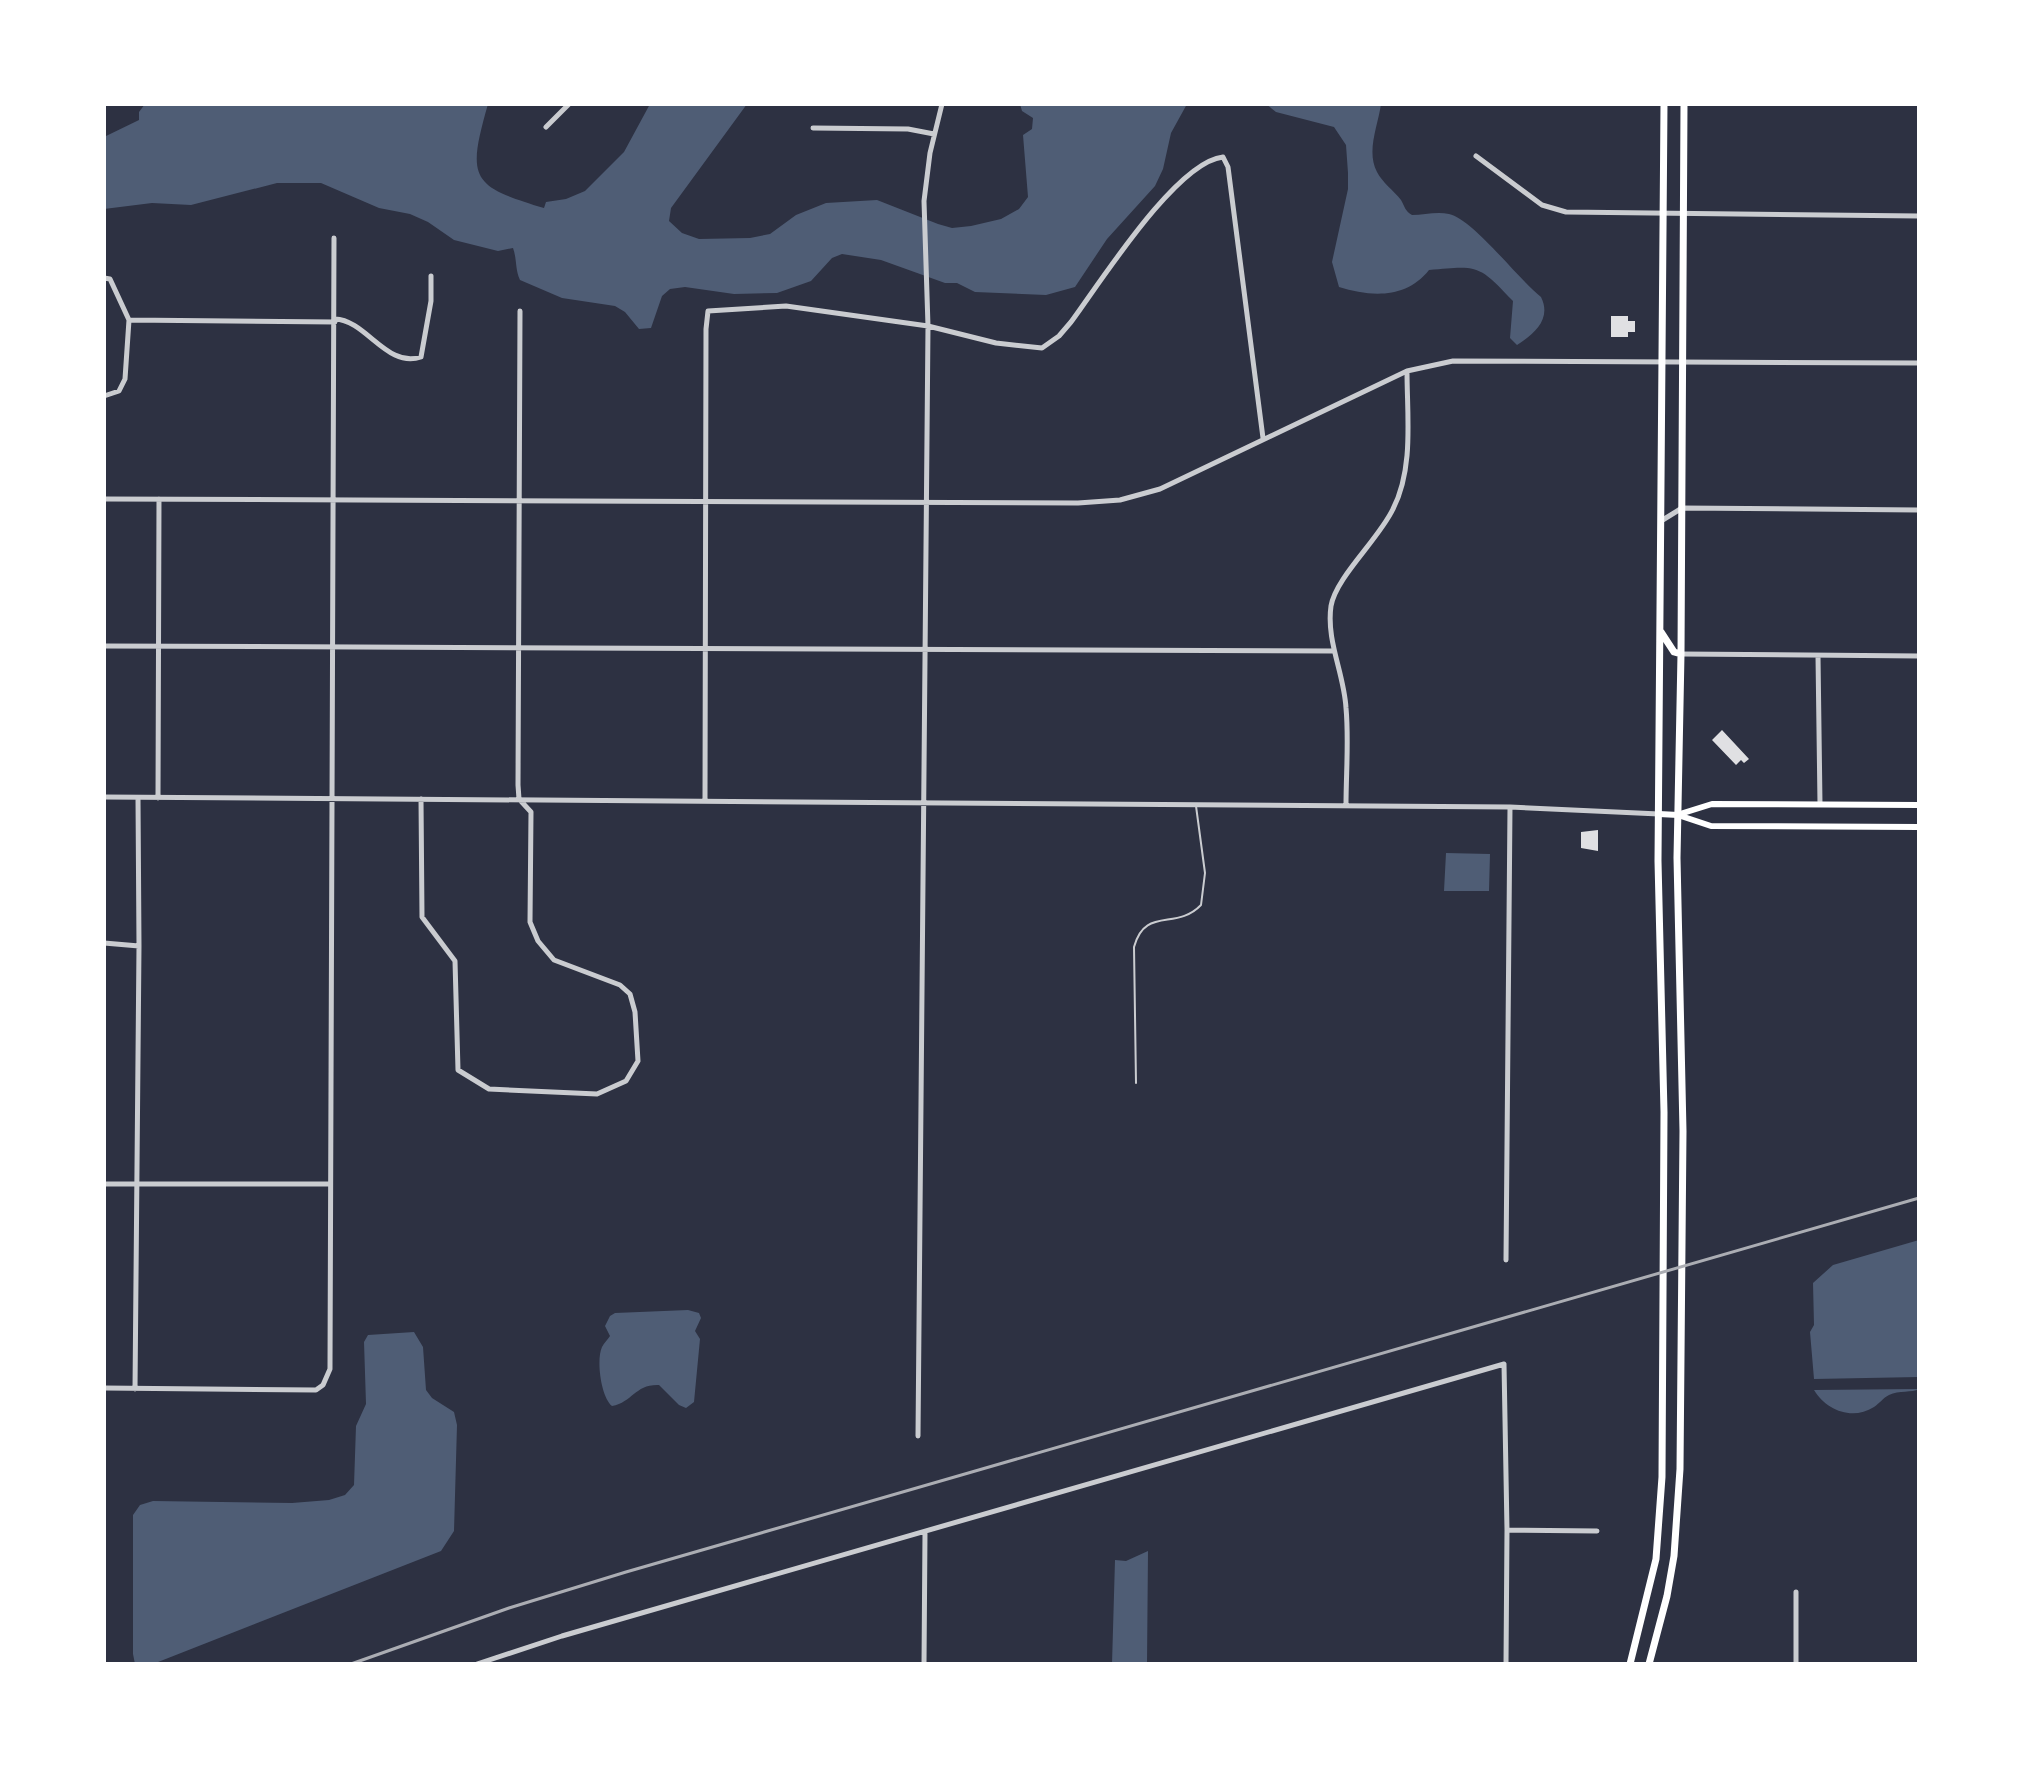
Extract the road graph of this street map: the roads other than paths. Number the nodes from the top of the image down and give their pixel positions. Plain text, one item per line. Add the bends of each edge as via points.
1 (569, 104) edge
2 (942, 104) edge
3 (1664, 104) edge
4 (1684, 104) edge
5 (546, 127) dead end
6 (813, 128) dead end
7 (934, 134) junction
8 (1476, 156) dead end
9 (1663, 215) junction
10 (1684, 215) junction
11 (1919, 216) edge
12 (334, 238) dead end
13 (431, 276) dead end
14 (107, 279) edge
15 (520, 311) dead end
16 (129, 320) junction
17 (335, 321) junction
18 (928, 326) junction
19 (1661, 362) junction
20 (1683, 362) junction
21 (1919, 363) edge
22 (1407, 371) junction
23 (104, 396) edge
24 (1263, 438) junction
25 (104, 499) edge
26 (159, 499) junction
27 (334, 499) junction
28 (520, 501) junction
29 (706, 502) junction
30 (926, 503) junction
31 (1682, 508) junction
32 (1919, 510) edge
33 (1661, 521) junction
34 (1660, 630) junction
35 (104, 646) edge
36 (159, 646) junction
37 (332, 648) junction
38 (519, 648) junction
39 (705, 648) junction
40 (925, 649) junction
41 (1333, 651) junction
42 (1681, 654) junction
43 (1818, 656) junction
44 (1919, 656) edge
45 (104, 797) edge
46 (138, 797) junction
47 (158, 798) junction
48 (331, 799) junction
49 (421, 799) junction
50 (519, 799) junction
51 (705, 801) junction
52 (925, 803) junction
53 (1820, 804) junction
54 (1196, 805) junction
55 (1919, 805) edge
56 (1346, 806) junction
57 (1510, 807) junction
58 (1659, 814) junction
59 (1678, 815) junction
60 (1919, 827) edge
61 (104, 943) edge
62 (139, 946) junction
63 (1136, 1083) dead end
64 (104, 1184) edge
65 (329, 1184) junction
66 (136, 1185) junction
67 (1506, 1260) dead end
68 (104, 1388) edge
69 (135, 1389) junction
70 (918, 1436) dead end
71 (1507, 1530) junction
72 (1597, 1531) dead end
73 (925, 1533) junction
74 (1796, 1592) dead end
75 (477, 1664) edge
76 (924, 1664) edge
77 (1506, 1664) edge
78 (1630, 1664) edge
79 (1649, 1664) edge
80 (1796, 1664) edge

1 - 5 street
2 - 7 street
3 - 9 main road
4 - 10 main road
6 - 7 street
7 - 18 street via 924,201
8 - 9 street via 1542,205 1566,212
9 - 10 street
9 - 19 main road
10 - 11 street
10 - 20 main road
12 - 17 street
13 - 17 street via 421,357 401,357 347,321
14 - 16 street
15 - 28 street
16 - 17 street
16 - 23 street via 125,379 119,391
17 - 27 street
18 - 24 street via 1042,348 1071,322 1173,187 1212,158 1223,157
18 - 29 street via 786,306 708,311
18 - 30 street
19 - 20 street
19 - 22 street via 1453,361
19 - 33 main road
20 - 21 street
20 - 31 main road
22 - 24 street
22 - 41 street via 1403,486 1377,537 1332,602
24 - 30 street via 1160,489 1120,500
25 - 26 street
26 - 27 street
26 - 36 street
27 - 28 street
27 - 37 street
28 - 29 street
28 - 38 street
29 - 30 street
29 - 39 street
30 - 40 street
31 - 32 street
31 - 33 street
31 - 42 main road
33 - 34 main road
34 - 42 main road
34 - 58 main road
35 - 36 street
36 - 37 street
36 - 47 street
37 - 38 street
37 - 48 street
38 - 39 street
38 - 50 street
39 - 40 street
39 - 51 street
40 - 41 street
40 - 52 street
41 - 56 street via 1347,710
42 - 43 street
42 - 59 main road
43 - 44 street
43 - 53 street
45 - 46 street
46 - 47 street
46 - 62 street
47 - 48 street
48 - 49 street
48 - 65 street
49 - 50 street
49 - 50 street via 422,917 455,961 458,1070 489,1089 597,1094 626,1081 638,1061 633,1003 620,985 554,960 538,941 530,922 531,812
50 - 51 street
51 - 52 street
52 - 54 street
52 - 70 street
53 - 55 main road
53 - 59 main road via 1712,804
54 - 56 street
54 - 63 lane via 1205,873 1201,905 1186,917 1147,925 1134,947
56 - 57 street
57 - 58 street
57 - 67 street
58 - 59 main road
58 - 78 main road via 1662,1477 1650,1592
59 - 60 main road via 1711,826
59 - 79 main road via 1679,1515 1667,1596
61 - 62 street
62 - 66 street
64 - 66 street
65 - 66 street
65 - 69 street via 330,1369 323,1385 316,1390
66 - 69 street
68 - 69 street
71 - 72 street
71 - 73 street via 1504,1364
71 - 77 street
73 - 75 street
73 - 76 street
74 - 80 street

